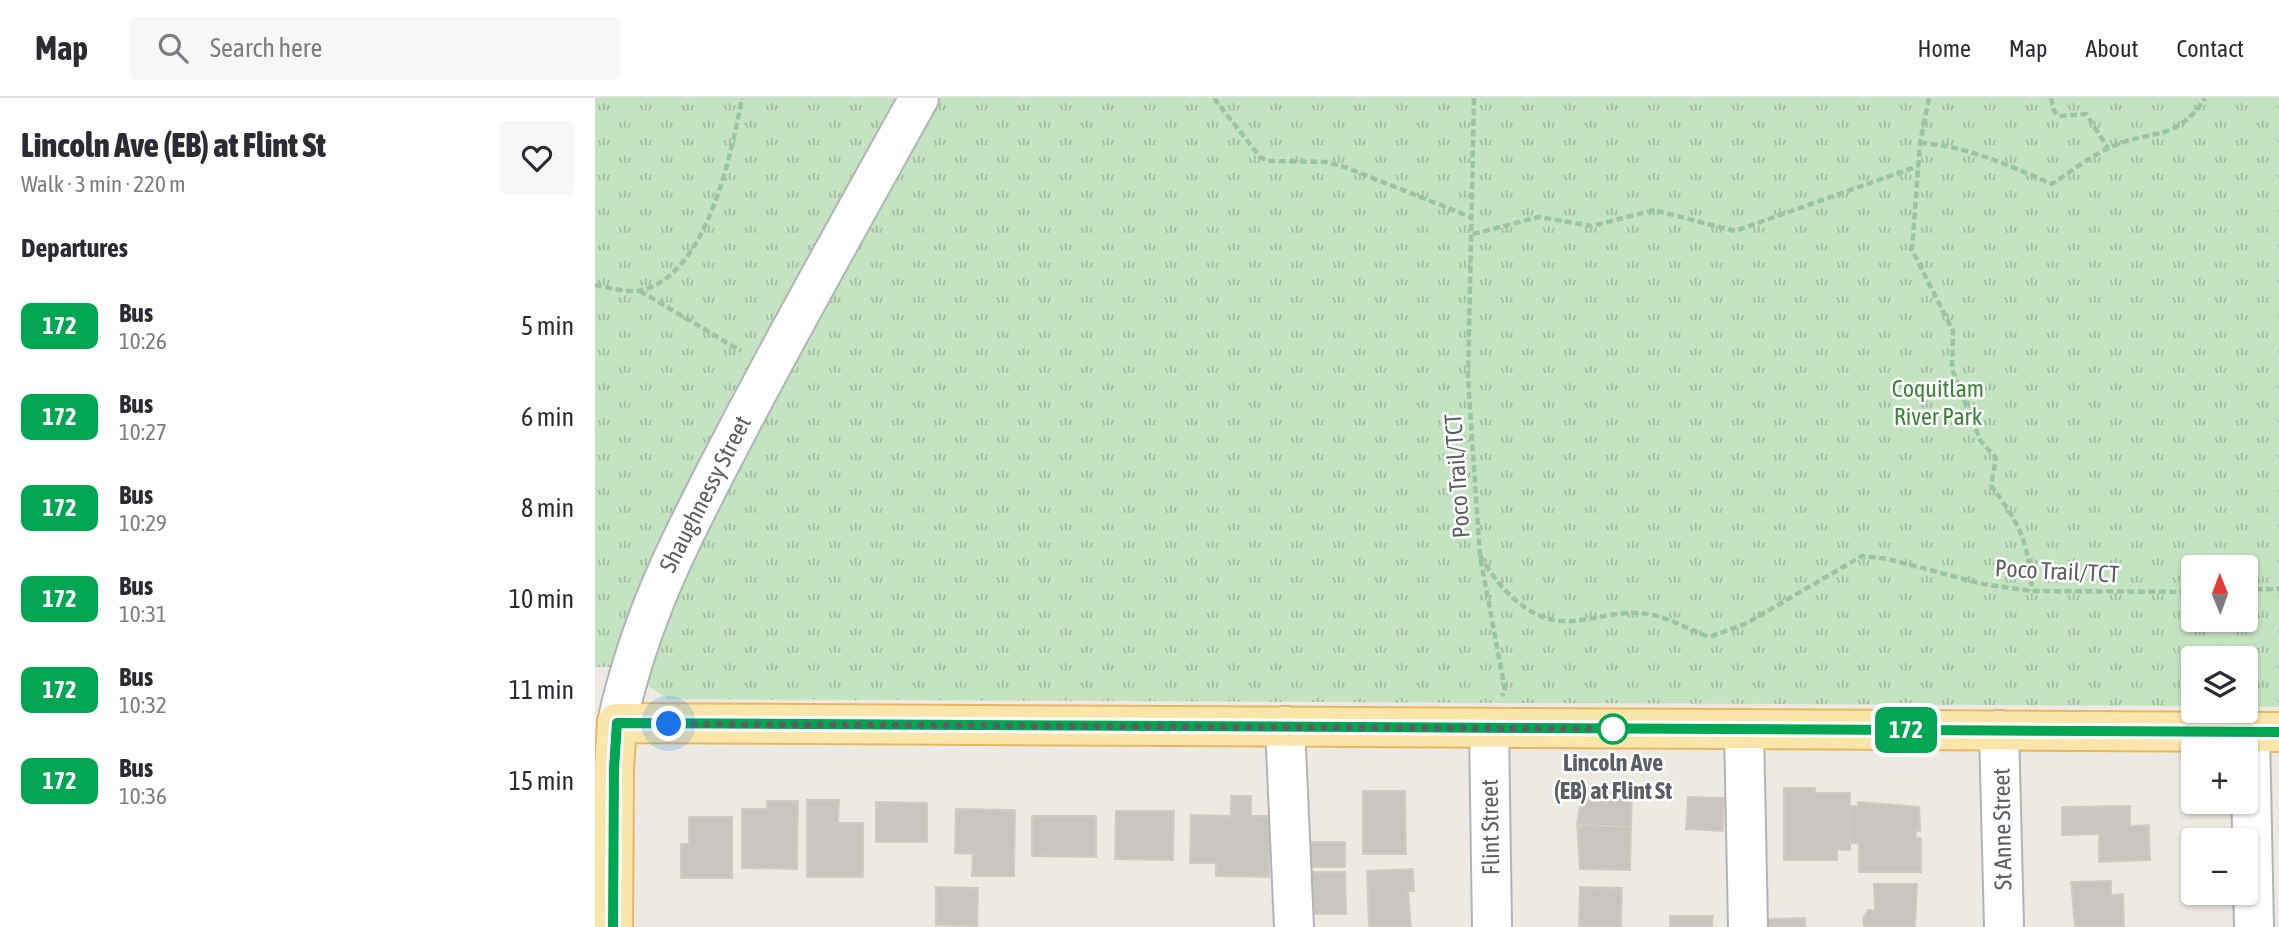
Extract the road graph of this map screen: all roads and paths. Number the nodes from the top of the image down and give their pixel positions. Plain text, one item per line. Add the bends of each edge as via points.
1 (742, 98) edge
2 (919, 98) edge
3 (1214, 98) edge
4 (1474, 98) edge
5 (1929, 98) edge
6 (2051, 98) edge
7 (2205, 98) edge
8 (1920, 143) junction
9 (2108, 148) junction
10 (1917, 166) junction
11 (1473, 218) junction
12 (1473, 234) junction
13 (595, 285) edge
14 (640, 291) junction
15 (769, 369) junction
16 (1480, 556) junction
17 (2258, 589) edge
18 (2279, 589) edge
19 (2032, 591) junction
20 (2181, 592) edge
21 (617, 723) junction
22 (1286, 726) junction
23 (1489, 728) junction
24 (1744, 729) junction
25 (1999, 730) junction
26 (2264, 732) edge
27 (613, 927) edge
28 (1294, 927) edge
29 (1492, 927) edge
30 (1748, 927) edge
31 (2004, 927) edge
32 (2255, 927) edge

1 - 14 path via 704,229 677,270 662,283
2 - 15 street, Shaughnessy Street
3 - 11 path via 1254,153 1268,161 1325,162
4 - 11 path, Poco Trail/TCT
5 - 8 path
6 - 9 path via 2059,116 2086,114
7 - 9 path via 2192,119 2166,132
8 - 9 path via 1948,145 1997,160 2052,184
8 - 10 path
10 - 12 path via 1735,231 1654,209 1592,226 1539,217
10 - 19 path via 1912,250 1953,331 1952,369 1980,440 1996,458 1991,486 2015,517 2030,555
11 - 12 path, Poco Trail/TCT
12 - 16 path, Poco Trail/TCT via 1468,379
13 - 14 path
14 - 15 path
15 - 21 street, Shaughnessy Street via 669,562 629,666
16 - 19 path, Poco Trail/TCT via 1516,602 1552,620 1650,614 1710,637 1747,623 1862,556
16 - 23 path via 1505,690
17 - 18 path
19 - 20 path, Poco Trail/TCT
21 - 22 main road
21 - 27 main road, Shaughnessy Street
22 - 23 main road
22 - 28 street
23 - 24 main road
23 - 29 street, Flint Street
24 - 25 main road
24 - 30 street
25 - 26 main road
25 - 31 street, St Anne Street
26 - 32 street

